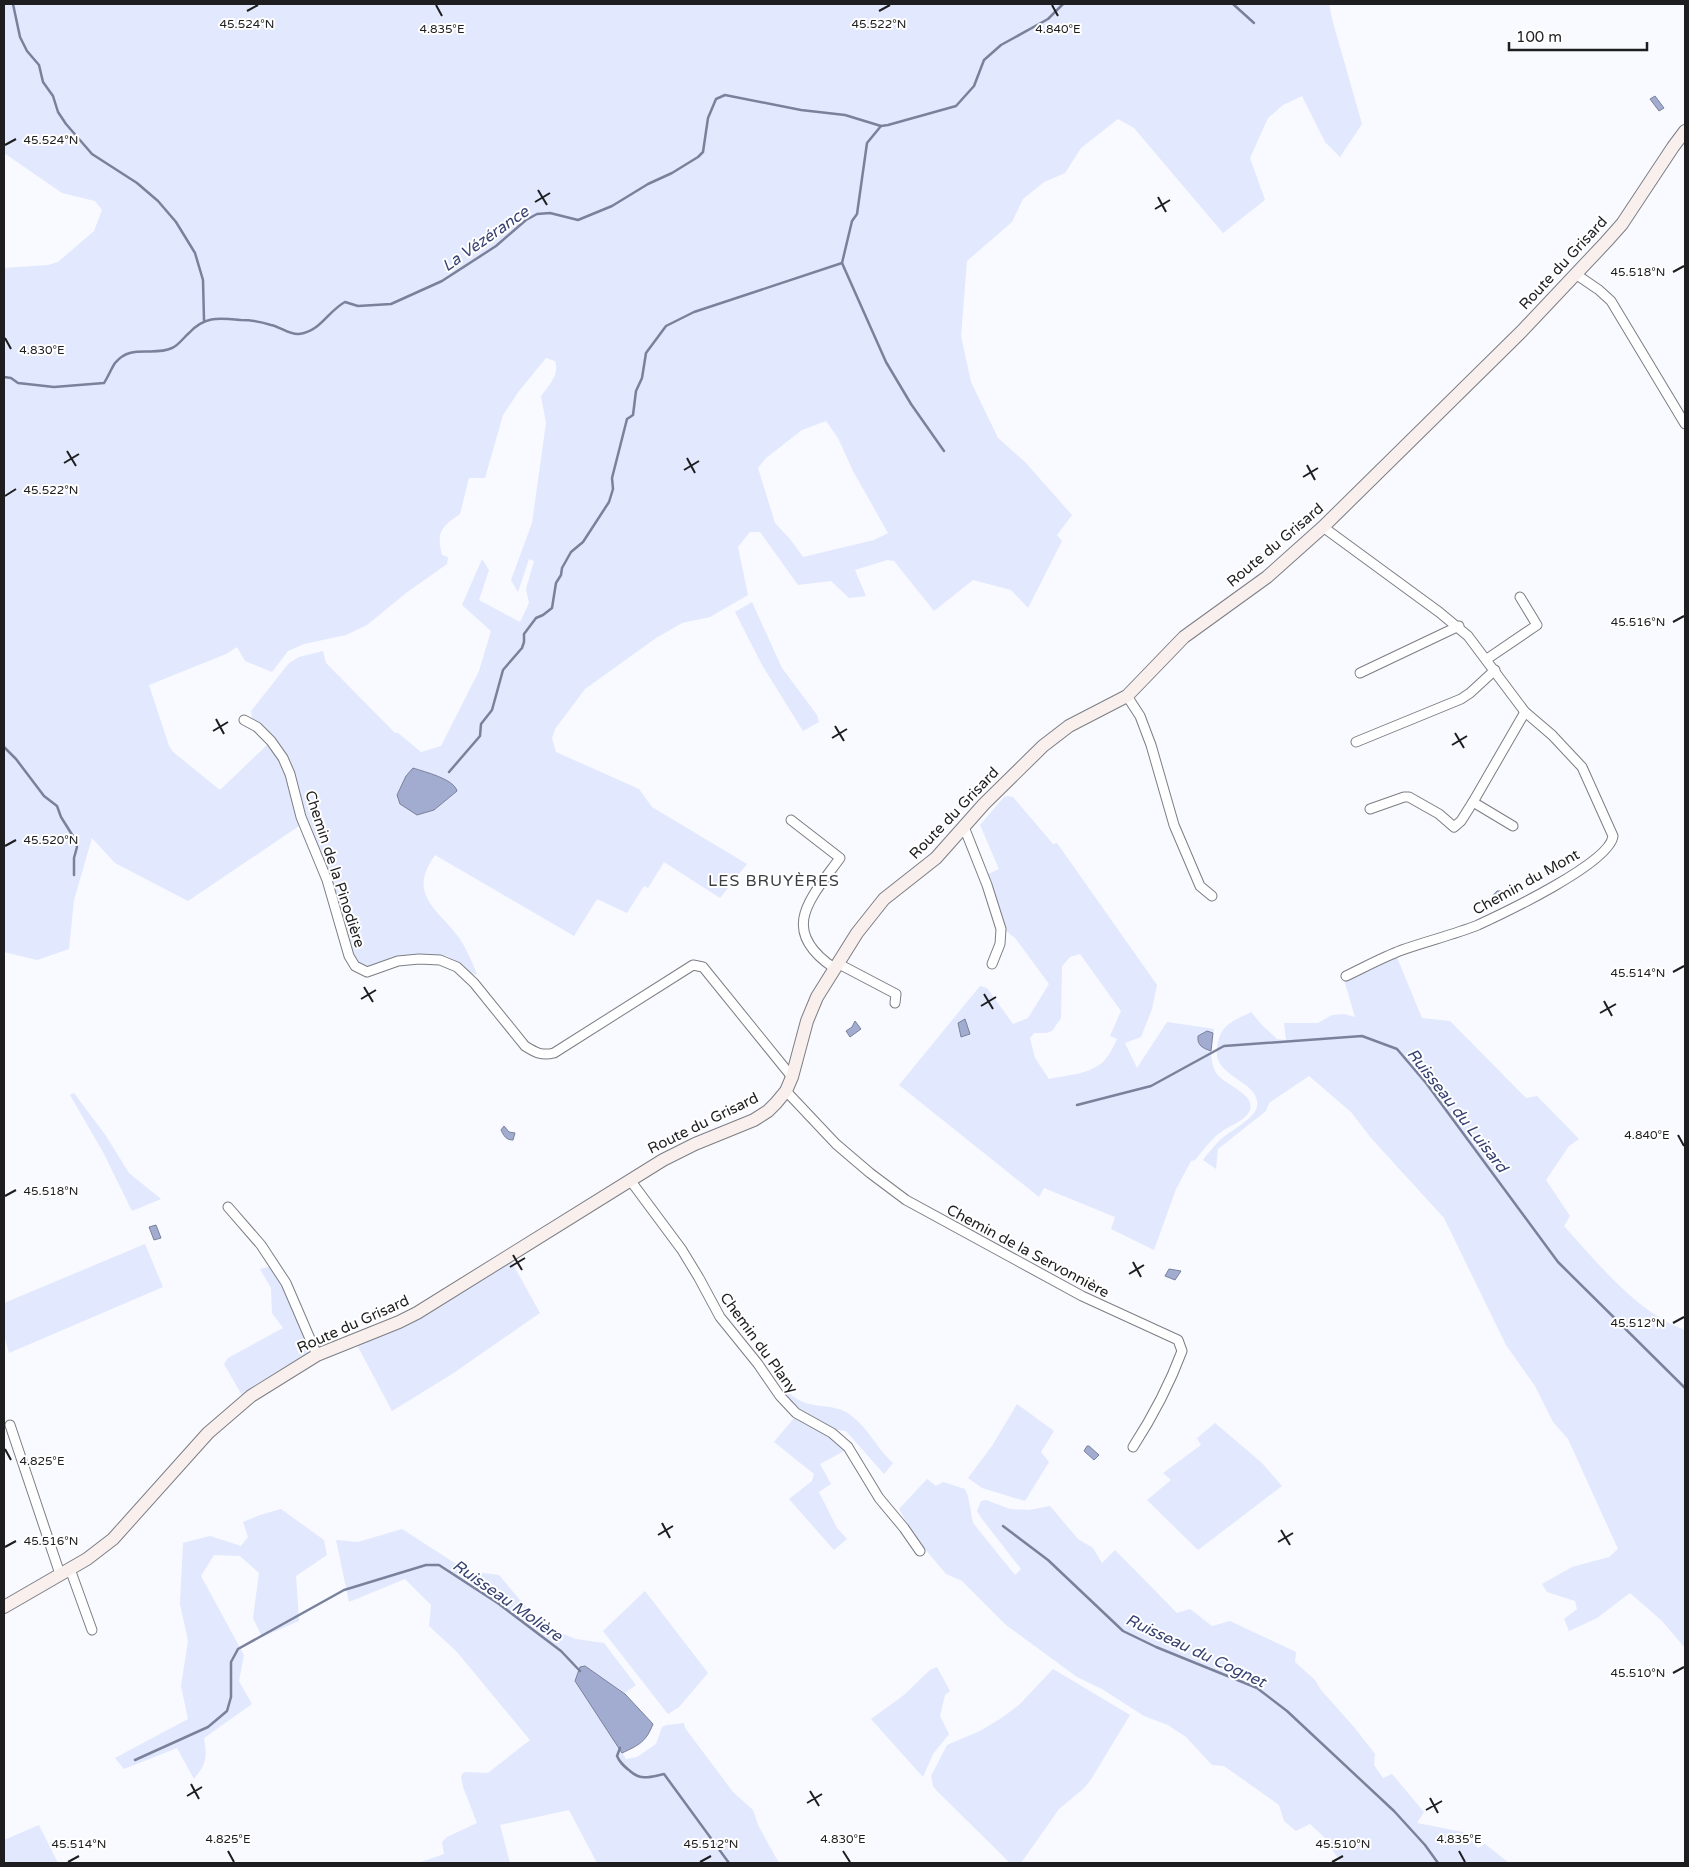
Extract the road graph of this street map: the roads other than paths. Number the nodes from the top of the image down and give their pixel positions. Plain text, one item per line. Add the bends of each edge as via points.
1 (1685, 131) edge
2 (1577, 275) junction
3 (1685, 424) edge
4 (1324, 527) junction
5 (1520, 597) dead end
6 (1459, 626) junction
7 (1486, 659) junction
8 (1495, 670) junction
9 (1360, 673) dead end
10 (1127, 696) junction
11 (1525, 712) junction
12 (244, 720) dead end
13 (1356, 742) dead end
14 (1473, 802) junction
15 (1370, 809) dead end
16 (791, 820) dead end
17 (964, 826) junction
18 (1513, 826) dead end
19 (1212, 896) dead end
20 (992, 964) dead end
21 (836, 966) junction
22 (1346, 976) dead end
23 (895, 1003) dead end
24 (792, 1077) junction
25 (786, 1091) junction
26 (630, 1180) junction
27 (228, 1207) dead end
28 (317, 1355) junction
29 (10, 1425) dead end
30 (1132, 1447) dead end
31 (920, 1551) dead end
32 (65, 1571) junction
33 (4, 1607) edge
34 (92, 1630) dead end

1 - 2 street, Route du Grisard via 1622,224
2 - 3 street via 1611,301
2 - 4 street, Route du Grisard
4 - 6 street, Chemin du Mont
4 - 10 street, Route du Grisard via 1267,577 1184,636
5 - 7 street via 1537,625
6 - 7 street, Chemin du Mont
6 - 9 street
7 - 8 street, Chemin du Mont
8 - 11 street, Chemin du Mont
8 - 13 street via 1461,699
10 - 17 street, Route du Grisard via 1055,736
10 - 19 street via 1140,716 1174,824 1200,886
11 - 14 street
11 - 22 street, Chemin du Mont via 1552,734 1582,767 1610,826 1613,836 1608,848 1573,874 1509,910 1470,928 1401,950
12 - 24 street, Chemin de la Pinodière via 257,727 283,758 355,966 366,972 398,961 428,958 457,967 525,1046 545,1055 554,1053 693,965 703,967
14 - 15 street via 1461,822 1454,827 1409,797
14 - 18 street
16 - 21 street via 840,858 809,901 803,919 809,945 823,960
17 - 20 street via 1001,929 1000,944
17 - 21 street, Route du Grisard via 936,858 884,899
21 - 23 street via 896,994
21 - 24 street, Route du Grisard via 811,1008
24 - 25 street, Route du Grisard
25 - 26 street, Route du Grisard via 768,1111 754,1120 678,1152
25 - 30 street, Chemin de la Servonnière via 836,1144 906,1200 1082,1296 1178,1340 1182,1351 1175,1370 1160,1403
26 - 28 street, Route du Grisard via 418,1313
26 - 31 street, Chemin du Plany via 686,1257 720,1317 780,1396 796,1413 832,1433 848,1447 879,1498
27 - 28 street via 261,1245 286,1283
28 - 32 street, Route du Grisard via 282,1375 229,1414 113,1539
29 - 32 street
32 - 33 street, Route du Grisard
32 - 34 street

